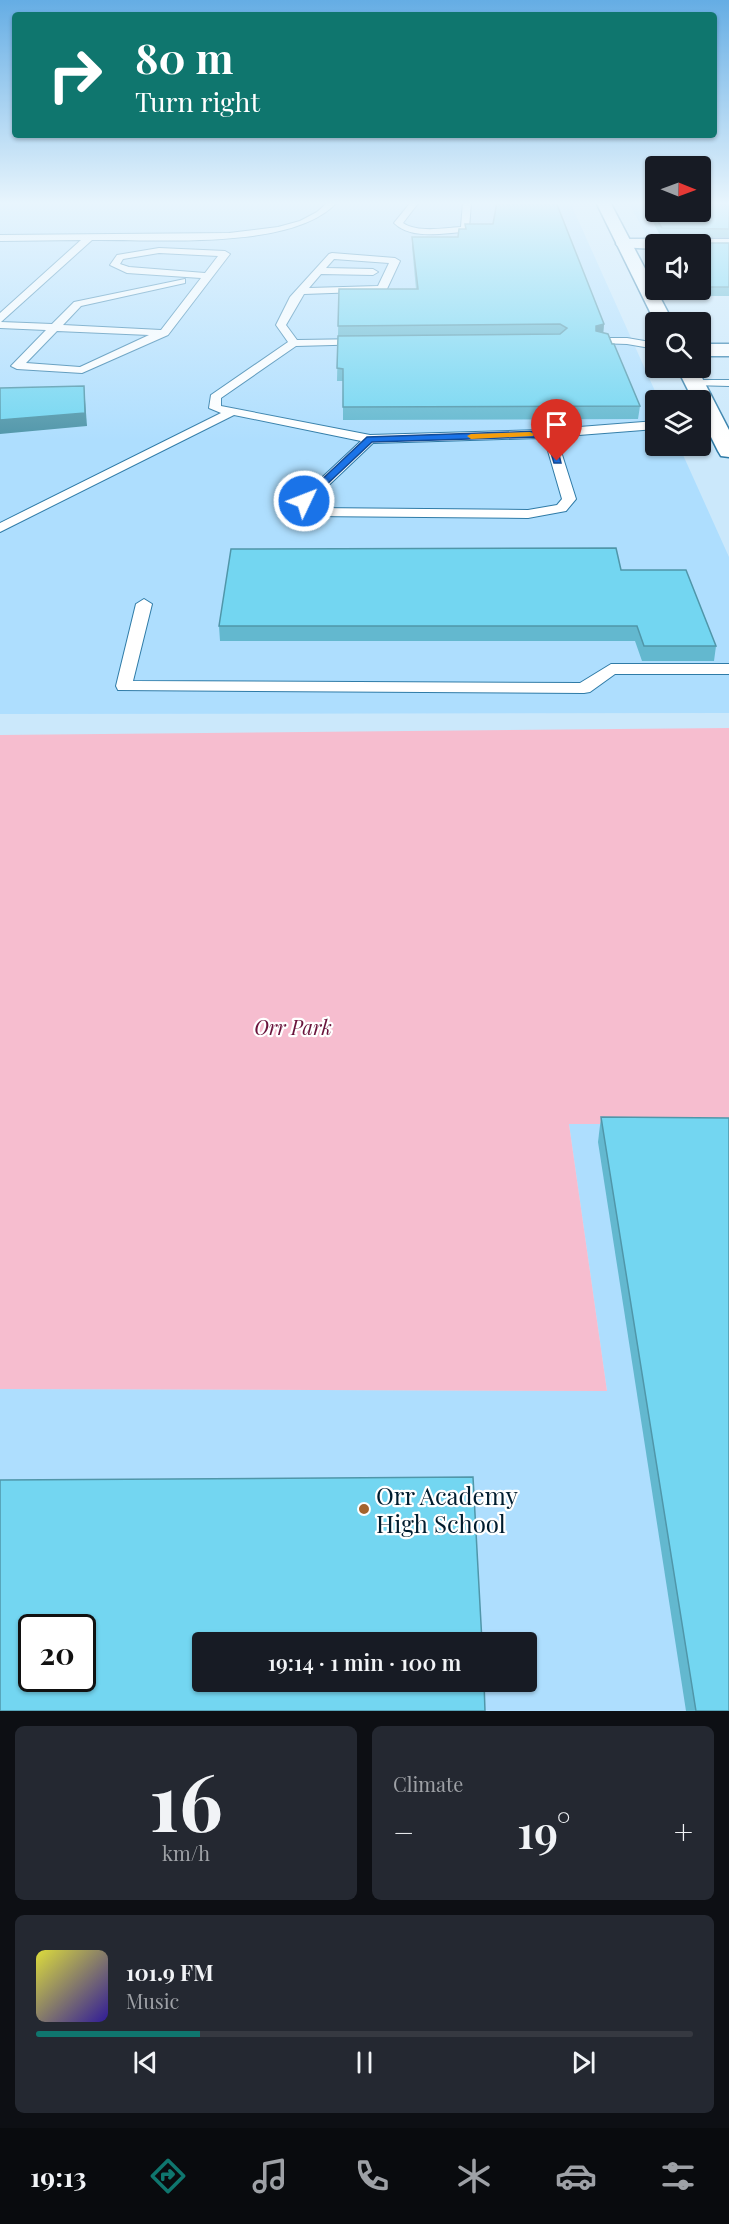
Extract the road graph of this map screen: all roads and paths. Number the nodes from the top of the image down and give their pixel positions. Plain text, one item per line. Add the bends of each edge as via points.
1 (41, 282) edge
2 (181, 282) edge
3 (203, 282) edge
4 (311, 282) edge
5 (386, 282) edge
6 (643, 282) edge
7 (303, 291) junction
8 (659, 312) edge
9 (0, 319) edge
10 (0, 325) edge
11 (55, 328) junction
12 (164, 333) junction
13 (601, 341) edge
14 (375, 342) edge
15 (294, 343) junction
16 (645, 344) edge
17 (711, 350) edge
18 (729, 350) edge
19 (705, 378) edge
20 (729, 383) edge
21 (232, 412) junction
22 (645, 426) edge
23 (711, 428) edge
24 (541, 434) junction
25 (370, 439) junction
26 (729, 451) edge
27 (0, 528) edge
28 (144, 604) dead end
29 (729, 669) edge

1 - 9 lane
2 - 11 lane via 78,304
3 - 12 lane
4 - 7 lane
5 - 7 lane via 382,289
6 - 8 main road
7 - 15 lane via 294,299 281,325
10 - 11 lane
11 - 12 lane
11 - 12 lane via 17,366 82,370
13 - 16 lane
14 - 15 lane
15 - 21 lane via 215,397 215,408
17 - 18 main road
19 - 20 lane
21 - 25 lane
21 - 27 lane
22 - 24 lane
23 - 26 main road
24 - 25 lane
24 - 25 lane via 552,442 569,499 561,508 528,514 309,512 304,501
28 - 29 lane via 124,686 585,688 611,669

